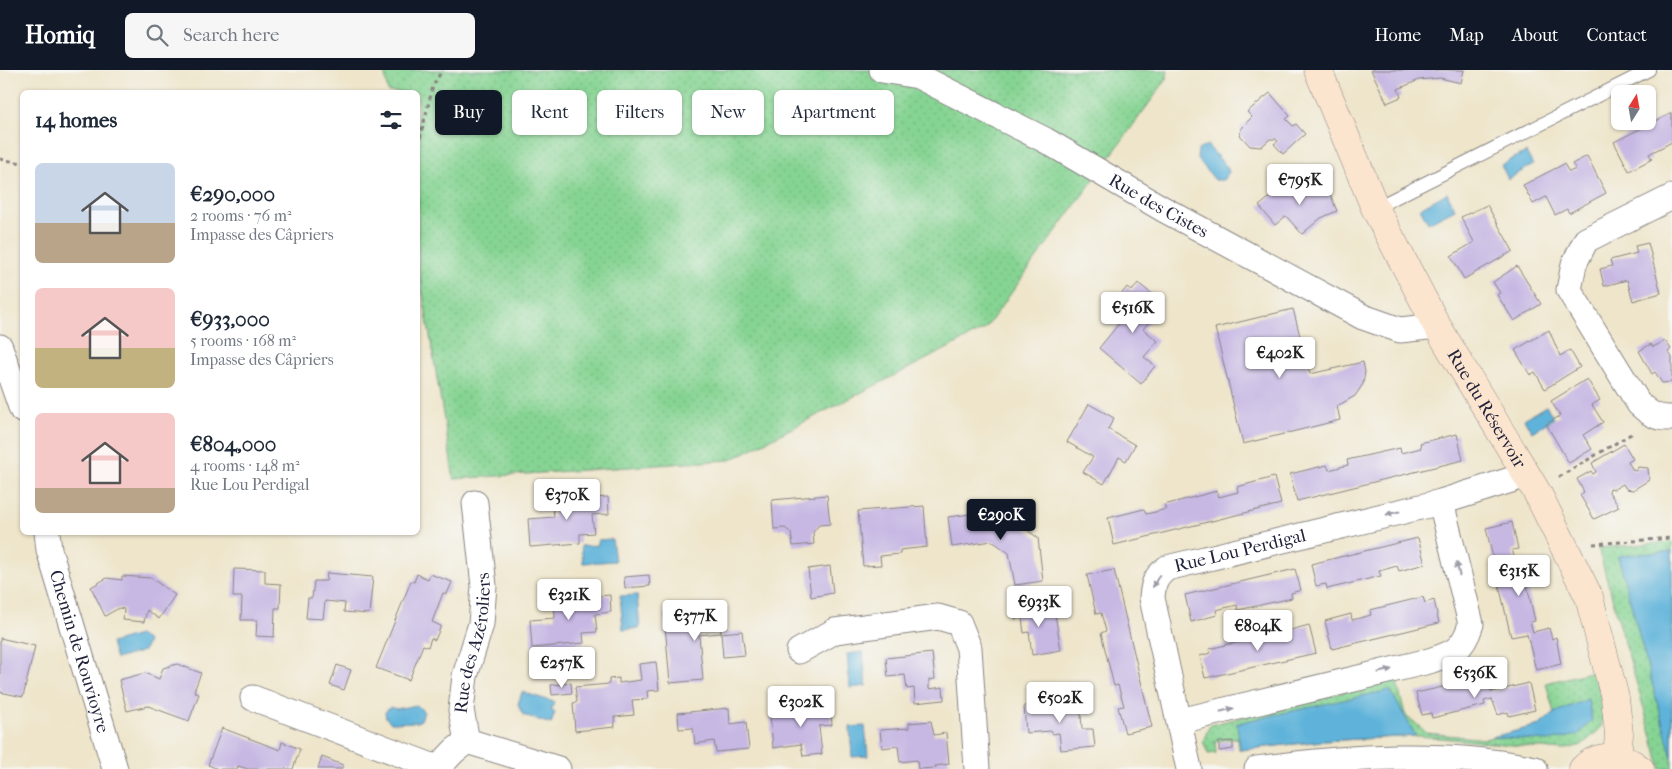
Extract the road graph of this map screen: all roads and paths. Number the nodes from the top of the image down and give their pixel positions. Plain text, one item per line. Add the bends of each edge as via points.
1 (442, 70) edge
2 (882, 70) edge
3 (1318, 70) edge
4 (1649, 70) edge
5 (420, 138) edge
6 (0, 159) edge
7 (20, 163) edge
8 (1672, 197) edge
9 (1375, 208) junction
10 (1437, 326) junction
11 (0, 347) edge
12 (20, 404) edge
13 (1639, 404) junction
14 (1672, 418) edge
15 (1532, 484) junction
16 (1441, 502) junction
17 (475, 503) dead end
18 (47, 535) edge
19 (1672, 538) edge
20 (1566, 546) junction
21 (799, 651) dead end
22 (253, 698) dead end
23 (1180, 721) junction
24 (467, 741) junction
25 (1629, 763) edge
26 (1492, 766) edge
27 (437, 768) edge
28 (1273, 768) edge
29 (115, 769) edge
30 (558, 769) edge
31 (978, 769) edge
32 (1189, 769) edge
33 (1535, 769) edge
34 (1583, 769) edge

1 - 5 path via 434,86
2 - 10 street, Rue des Cistes via 918,76 1045,140 1363,317 1400,330
3 - 9 street, Rue du Réservoir
4 - 9 lane
6 - 7 path
8 - 13 street via 1586,240 1574,264 1570,290
9 - 10 street, Rue du Réservoir
10 - 15 street, Rue du Réservoir
11 - 12 street
13 - 14 street via 1651,415
13 - 15 path via 1631,434 1553,481 1553,485
15 - 16 street, Rue Lou Perdigal via 1514,479
15 - 20 street, Rue du Réservoir
23 -> 16 street via 1429,660 1450,654 1466,641 1471,624
16 -> 23 street, Rue Lou Perdigal via 1167,568 1157,575 1152,598
17 - 24 street, Rue des Azéroliers via 484,586 481,624 465,676 460,710
18 - 29 street, Chemin de Rouvioyre via 49,550
19 - 20 path
20 - 25 street, Rue du Réservoir via 1589,597 1615,698 1619,734
21 - 31 street via 835,630 938,617 959,623 969,648
22 - 27 street
23 - 32 street, Rue Lou Perdigal
24 - 27 street
24 - 30 street
25 - 34 street via 1592,761
26 - 28 street via 1432,757 1386,757 1334,759
26 - 33 street

